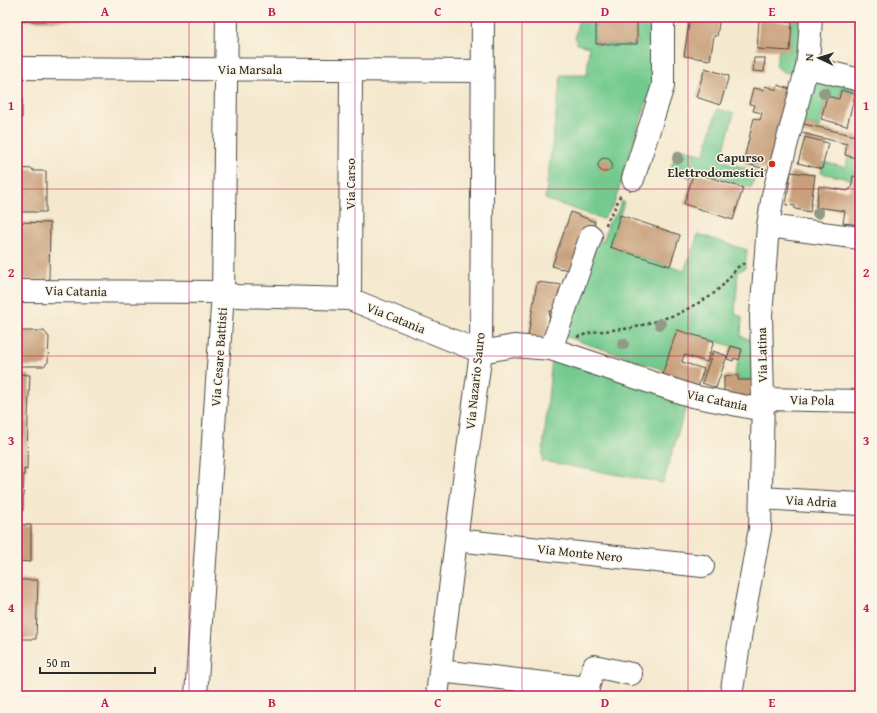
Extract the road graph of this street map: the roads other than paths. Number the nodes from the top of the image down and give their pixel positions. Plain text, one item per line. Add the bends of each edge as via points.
1 (227, 17) edge
2 (483, 17) edge
3 (663, 17) edge
4 (811, 17) edge
5 (17, 68) edge
6 (807, 68) junction
7 (227, 69) junction
8 (351, 70) junction
9 (483, 71) junction
10 (860, 80) edge
11 (627, 187) road end
12 (768, 226) junction
13 (591, 236) road end
14 (860, 238) edge
15 (17, 290) edge
16 (223, 292) junction
17 (350, 299) junction
18 (556, 351) junction
19 (481, 352) junction
20 (860, 401) edge
21 (763, 405) junction
22 (761, 498) junction
23 (860, 504) edge
24 (456, 540) junction
25 (703, 566) dead end
26 (440, 671) junction
27 (632, 674) dead end
28 (587, 692) edge
29 (196, 696) edge
30 (438, 696) edge
31 (731, 696) edge

1 - 7 street, Via Cesare Battisti
2 - 9 street, Via Nazario Sauro
3 - 11 street via 663,86
4 - 6 street, Via Latina
5 - 7 street, Via Marsala
6 - 10 street
6 - 12 street, Via Latina via 773,195
7 - 8 street, Via Marsala
7 - 16 street, Via Cesare Battisti
8 - 9 street, Via Marsala
8 - 17 street, Via Carso
9 - 19 street, Via Nazario Sauro
12 - 14 street
12 - 21 street, Via Latina via 761,316
13 - 18 street
15 - 16 street, Via Catania
16 - 17 street, Via Catania via 236,296
16 - 29 street, Via Cesare Battisti
17 - 19 street, Via Catania
18 - 19 street, Via Catania via 514,346
18 - 21 street, Via Catania via 692,396
19 - 24 street, Via Nazario Sauro
20 - 21 street, Via Pola
21 - 22 street, Via Latina
22 - 23 street, Via Adria
22 - 31 street, Via Latina via 760,529
24 - 25 street, Via Monte Nero
24 - 26 street, Via Nazario Sauro
26 - 28 street
26 - 30 street, Via Nazario Sauro
27 - 28 street via 594,666

